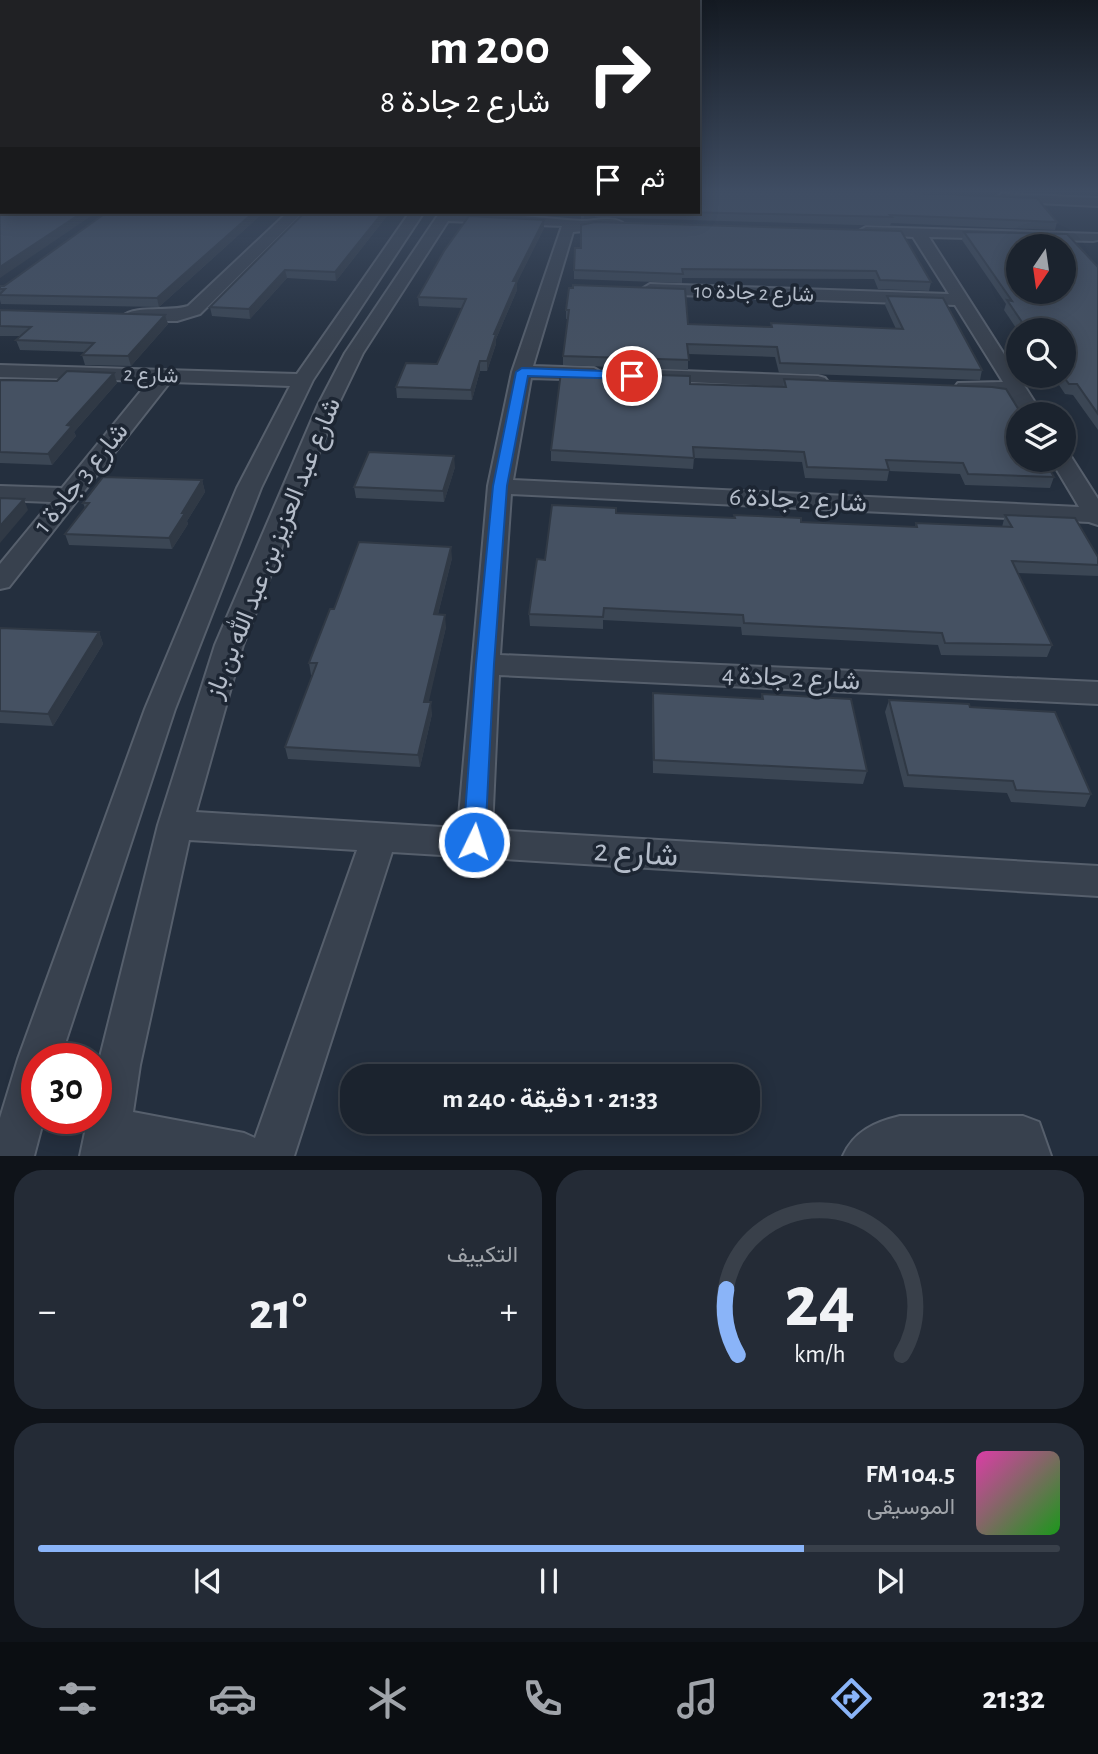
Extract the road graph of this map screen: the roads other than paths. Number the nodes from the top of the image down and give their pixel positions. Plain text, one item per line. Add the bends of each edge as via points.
1 (261, 246) edge
2 (410, 246) edge
3 (417, 246) edge
4 (563, 246) edge
5 (927, 246) edge
6 (629, 288) edge
7 (961, 300) junction
8 (119, 315) edge
9 (0, 371) edge
10 (522, 372) junction
11 (164, 376) junction
12 (303, 380) junction
13 (838, 383) edge
14 (948, 386) edge
15 (1017, 389) junction
16 (1025, 402) edge
17 (282, 425) junction
18 (304, 462) junction
19 (1070, 472) edge
20 (500, 486) junction
21 (249, 488) junction
22 (0, 494) edge
23 (66, 495) junction
24 (1097, 516) edge
25 (263, 564) junction
26 (0, 580) edge
27 (485, 664) junction
28 (1098, 692) edge
29 (175, 825) junction
30 (379, 838) junction
31 (474, 842) junction
32 (1098, 881) edge
33 (45, 1043) edge
34 (21, 1098) edge
35 (21, 1121) edge
36 (0, 1138) edge
37 (106, 1142) edge
38 (890, 1150) edge
39 (11, 1156) edge
40 (244, 1156) edge
41 (271, 1156) edge
42 (1028, 1156) edge

1 - 8 street via 187,314
2 - 12 street, شارع عبد العزيز بن عبد الله بن باز
3 - 18 street, شارع عبد العزيز بن عبد الله بن باز via 354,353
4 - 10 street
5 - 7 street
6 - 7 street, شارع 2 جادة 10
7 - 15 street
9 - 11 street, شارع 2
10 - 13 street
10 - 20 street
11 - 12 street, شارع 2
11 - 23 street, شارع 3 جادة 1
12 - 17 street, شارع عبد العزيز بن عبد الله بن باز
14 - 15 street
15 - 16 street
17 - 18 street via 284,433 275,458 279,463
17 - 21 street, شارع عبد العزيز بن عبد الله بن باز
18 - 25 street, شارع عبد العزيز بن عبد الله بن باز
19 - 24 street
20 - 24 street, شارع 2 جادة 6
20 - 27 street
21 - 25 street via 274,489 258,547
21 - 33 street, شارع عبد العزيز بن عبد الله بن باز via 160,709
22 - 23 street
23 - 26 street, شارع 3 جادة 1
25 - 29 street, شارع عبد العزيز بن عبد الله بن باز via 229,645
27 - 28 street, شارع 2 جادة 4
27 - 31 street
29 - 30 street, شارع 2
29 - 37 street, شارع عبد العزيز بن عبد الله بن باز via 119,1065
30 - 31 street, شارع 2
30 - 41 street
31 - 32 street, شارع 2
34 - 36 street
35 - 39 street, شارع عبد العزيز بن عبد الله بن باز
37 - 40 street
38 - 42 street via 1023,1138

